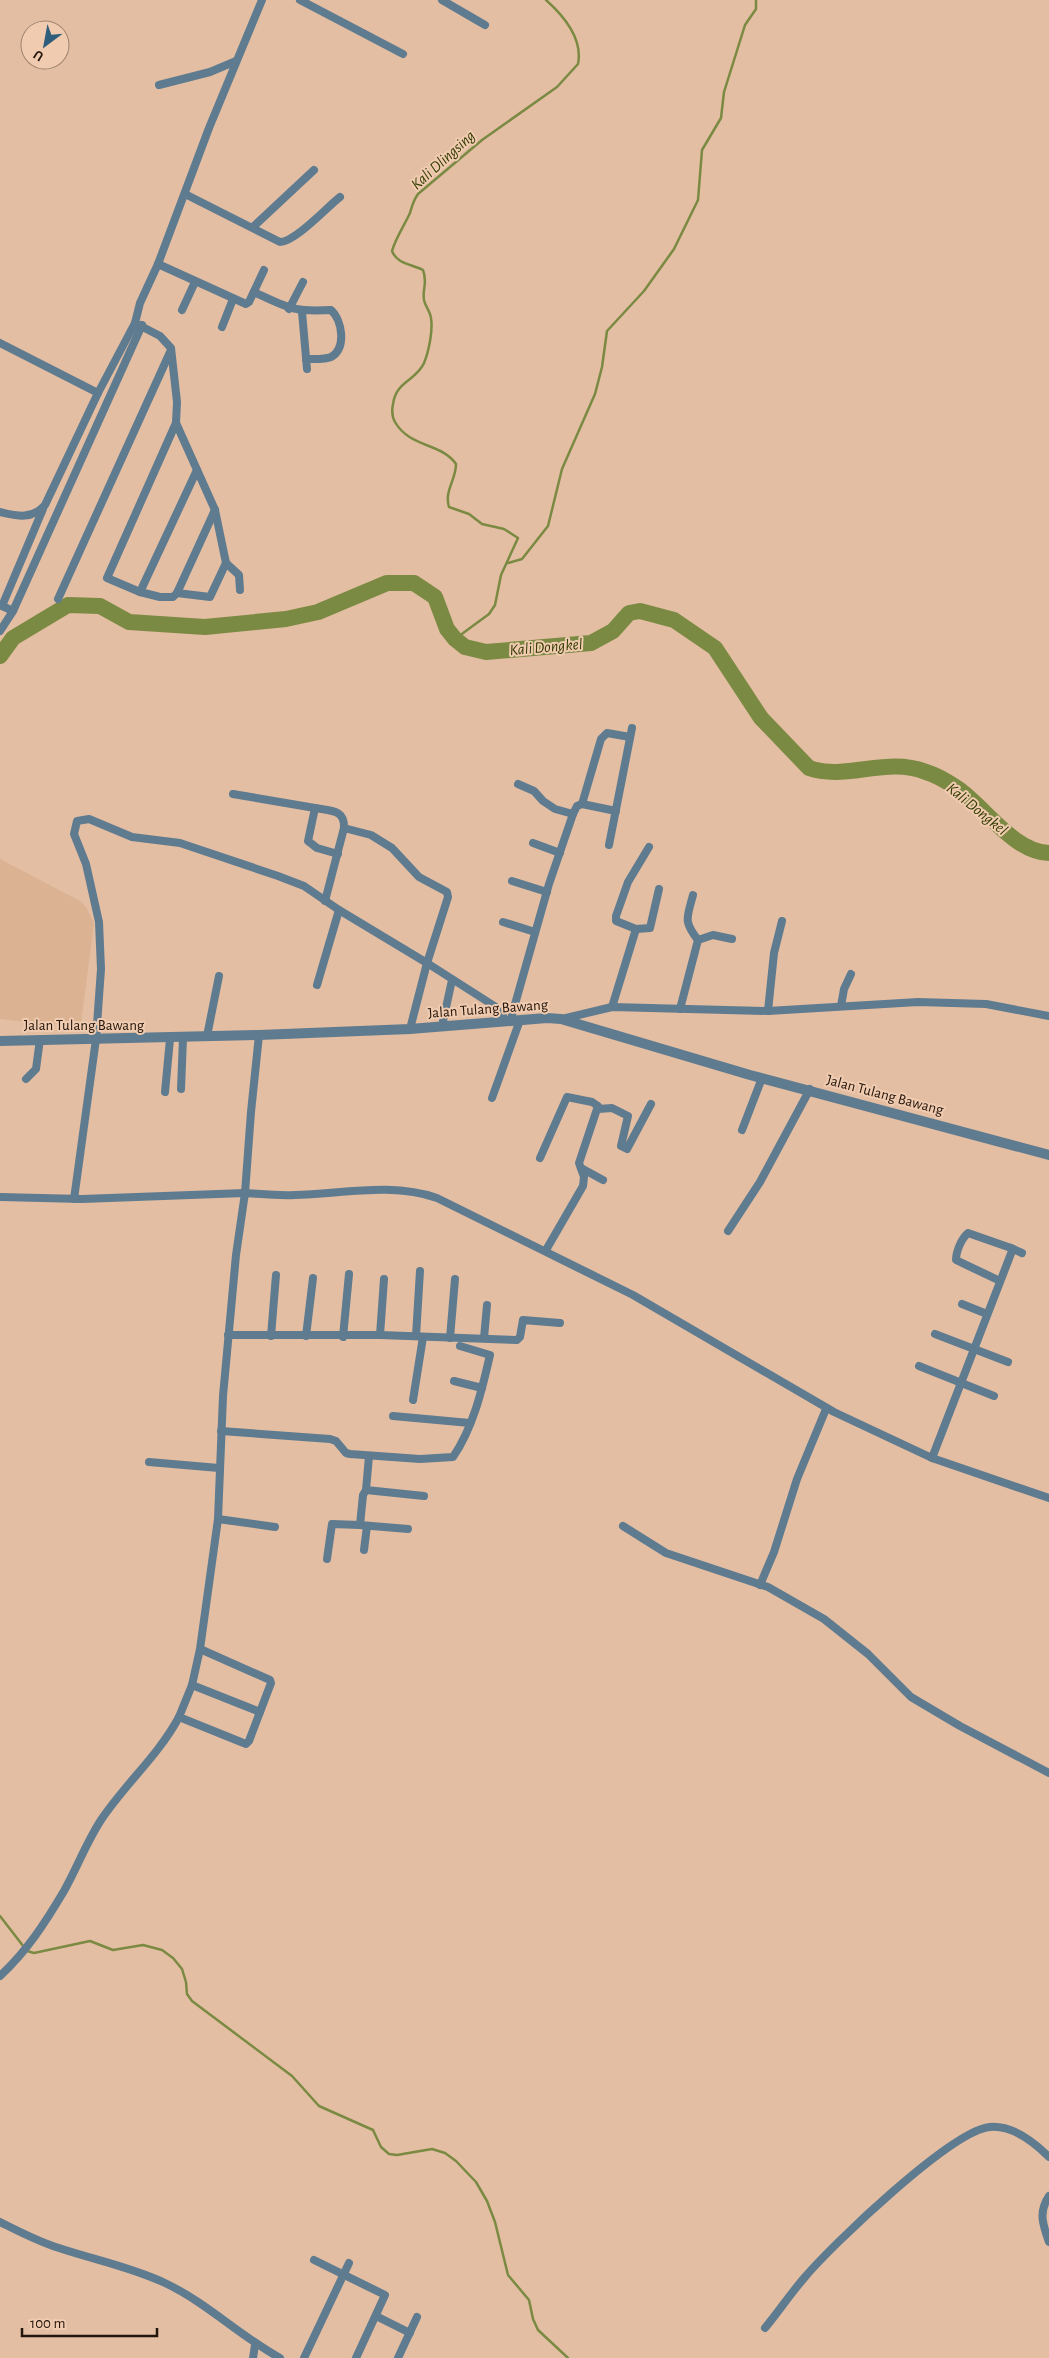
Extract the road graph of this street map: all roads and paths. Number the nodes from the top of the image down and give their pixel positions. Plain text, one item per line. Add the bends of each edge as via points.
1 (262, 0) edge
2 (300, 0) edge
3 (442, 0) edge
4 (485, 24) dead end
5 (402, 54) dead end
6 (236, 61) junction
7 (159, 85) dead end
8 (314, 170) dead end
9 (185, 194) junction
10 (340, 197) dead end
11 (253, 227) junction
12 (158, 264) junction
13 (264, 270) dead end
14 (195, 282) junction
15 (303, 282) dead end
16 (254, 292) junction
17 (233, 299) junction
18 (289, 309) junction
19 (182, 310) dead end
20 (302, 312) junction
21 (138, 324) junction
22 (222, 327) dead end
23 (0, 343) edge
24 (171, 348) junction
25 (306, 359) junction
26 (307, 369) dead end
27 (98, 393) junction
28 (176, 423) junction
29 (197, 470) junction
30 (45, 505) junction
31 (215, 510) junction
32 (0, 512) edge
33 (226, 563) junction
34 (240, 590) dead end
35 (140, 592) junction
36 (177, 593) junction
37 (58, 600) dead end
38 (1, 605) edge
39 (13, 611) junction
40 (0, 631) edge
41 (632, 728) dead end
42 (630, 737) junction
43 (518, 784) dead end
44 (233, 794) dead end
45 (582, 804) junction
46 (314, 808) junction
47 (616, 811) junction
48 (573, 814) junction
49 (344, 828) junction
50 (533, 843) dead end
51 (609, 845) dead end
52 (649, 847) dead end
53 (560, 853) junction
54 (338, 854) junction
55 (512, 881) dead end
56 (659, 889) dead end
57 (547, 892) junction
58 (693, 895) dead end
59 (325, 901) junction
60 (339, 910) junction
61 (782, 921) dead end
62 (503, 922) dead end
63 (636, 929) junction
64 (535, 932) junction
65 (732, 938) dead end
66 (698, 940) junction
67 (427, 963) junction
68 (851, 974) dead end
69 (219, 976) dead end
70 (452, 980) junction
71 (317, 985) dead end
72 (841, 1006) junction
73 (612, 1007) junction
74 (680, 1010) junction
75 (768, 1011) junction
76 (1049, 1016) edge
77 (561, 1019) junction
78 (511, 1021) junction
79 (442, 1026) junction
80 (410, 1029) junction
81 (207, 1036) junction
82 (259, 1036) junction
83 (183, 1038) junction
84 (40, 1039) junction
85 (96, 1039) junction
86 (170, 1039) junction
87 (0, 1041) edge
88 (762, 1078) junction
89 (26, 1079) dead end
90 (180, 1089) dead end
91 (810, 1089) junction
92 (165, 1092) dead end
93 (492, 1098) dead end
94 (651, 1104) dead end
95 (598, 1109) junction
96 (628, 1116) junction
97 (641, 1120) junction
98 (742, 1130) dead end
99 (1049, 1156) edge
100 (540, 1158) dead end
101 (581, 1168) junction
102 (603, 1180) dead end
103 (245, 1193) junction
104 (0, 1197) edge
105 (74, 1199) junction
106 (728, 1231) dead end
107 (1011, 1248) junction
108 (546, 1250) junction
109 (1022, 1253) dead end
110 (420, 1271) dead end
111 (349, 1274) dead end
112 (276, 1275) dead end
113 (314, 1278) dead end
114 (384, 1278) dead end
115 (455, 1279) dead end
116 (1000, 1281) junction
117 (962, 1304) dead end
118 (487, 1305) dead end
119 (987, 1314) junction
120 (560, 1323) dead end
121 (935, 1334) dead end
122 (228, 1335) junction
123 (380, 1335) junction
124 (270, 1336) junction
125 (306, 1336) junction
126 (419, 1336) junction
127 (343, 1337) junction
128 (450, 1338) junction
129 (484, 1338) junction
130 (460, 1346) dead end
131 (974, 1349) junction
132 (1008, 1362) dead end
133 (918, 1366) dead end
134 (454, 1381) dead end
135 (961, 1383) junction
136 (482, 1388) junction
137 (994, 1396) dead end
138 (413, 1400) dead end
139 (826, 1408) junction
140 (393, 1416) dead end
141 (470, 1423) junction
142 (221, 1431) junction
143 (369, 1456) junction
144 (932, 1458) junction
145 (149, 1462) dead end
146 (219, 1468) junction
147 (366, 1490) junction
148 (424, 1496) dead end
149 (1049, 1498) edge
150 (218, 1519) junction
151 (364, 1526) junction
152 (623, 1526) dead end
153 (275, 1527) dead end
154 (408, 1529) dead end
155 (364, 1550) dead end
156 (327, 1559) dead end
157 (760, 1585) junction
158 (200, 1649) junction
159 (192, 1685) junction
160 (260, 1712) junction
161 (179, 1717) junction
162 (1049, 1773) edge
163 (0, 1976) edge
164 (1049, 2157) edge
165 (1049, 2196) edge
166 (0, 2222) edge
167 (1049, 2242) edge
168 (314, 2260) dead end
169 (350, 2263) dead end
170 (344, 2274) junction
171 (376, 2316) junction
172 (417, 2317) dead end
173 (765, 2328) dead end
174 (410, 2333) junction
175 (255, 2345) junction
176 (253, 2358) edge
177 (280, 2358) edge
178 (304, 2358) edge
179 (356, 2358) edge
180 (398, 2358) edge

1 - 6 street
2 - 5 street
3 - 4 street
6 - 7 street via 210,72
6 - 9 street
8 - 11 street
9 - 11 street
9 - 12 street
10 - 11 street via 285,242
12 - 14 street
12 - 21 street via 140,303
13 - 16 street
14 - 17 street
14 - 19 street
15 - 18 street
16 - 17 street via 246,304
16 - 18 street
17 - 22 street
18 - 20 street
20 - 25 street
20 - 25 street via 331,310 342,338 332,356
21 - 24 street via 160,336
21 - 27 street
21 - 39 street
23 - 27 street
24 - 28 street
24 - 37 street
25 - 26 street
27 - 30 street
28 - 29 street
28 - 35 street via 107,578
29 - 31 street
29 - 35 street
30 - 32 street via 31,515
30 - 38 street
31 - 33 street
31 - 36 street
33 - 34 street via 239,575
33 - 36 street via 210,597
35 - 36 street via 160,597 173,597
38 - 39 street
39 - 40 street
41 - 42 street
42 - 45 street via 607,733 600,739
42 - 47 street
43 - 48 street via 534,791 550,807
44 - 46 street
45 - 47 street
45 - 48 street
46 - 49 street via 343,816
46 - 54 street via 308,842
47 - 51 street
48 - 53 street
49 - 54 street
49 - 67 street via 371,835 392,848 419,877 447,892
50 - 53 street
52 - 63 street via 628,882 616,916 618,924
53 - 57 street
54 - 59 street
55 - 57 street
56 - 63 street via 650,928
57 - 64 street
58 - 66 street via 687,920 688,928
59 - 60 street
59 - 85 street via 304,886 180,843 132,836 89,819 77,821 74,834 86,864 99,922 101,969
60 - 67 street
60 - 71 street
61 - 75 street via 774,953
62 - 64 street
63 - 73 street
64 - 78 street
65 - 66 street via 713,935
66 - 74 street
67 - 70 street
67 - 80 street
68 - 72 street
69 - 81 street
70 - 78 street
70 - 79 street
72 - 75 street
72 - 76 street via 918,1002 986,1004
73 - 74 street
73 - 77 street
74 - 75 street
77 - 78 street, Jalan Tulang Bawang
77 - 88 street, Jalan Tulang Bawang
78 - 79 street, Jalan Tulang Bawang
78 - 93 street
79 - 80 street, Jalan Tulang Bawang
80 - 82 street, Jalan Tulang Bawang
81 - 82 street, Jalan Tulang Bawang
81 - 83 street, Jalan Tulang Bawang
82 - 103 street
83 - 86 street, Jalan Tulang Bawang
83 - 90 street
84 - 85 street, Jalan Tulang Bawang
84 - 87 street, Jalan Tulang Bawang
84 - 89 street via 36,1068
85 - 86 street, Jalan Tulang Bawang
85 - 105 street
86 - 92 street
88 - 91 street, Jalan Tulang Bawang
88 - 98 street
91 - 99 street, Jalan Tulang Bawang
91 - 106 street via 760,1182
94 - 97 street
95 - 96 street via 612,1108
95 - 100 street via 592,1102 566,1097
95 - 101 street
96 - 97 street
96 - 97 street via 621,1146 626,1149
101 - 102 street
101 - 108 street via 583,1186
103 - 105 street
103 - 108 street via 420,1192
103 - 122 street
104 - 105 street
107 - 109 street
107 - 116 street
107 - 116 street via 970,1233 964,1237 956,1254 956,1260 961,1264
108 - 139 street via 655,1307
110 - 126 street
111 - 127 street
112 - 124 street
113 - 125 street
114 - 123 street
115 - 128 street
116 - 119 street
117 - 119 street
118 - 129 street
119 - 131 street
120 - 129 street via 523,1320 517,1340
121 - 131 street
122 - 124 street
122 - 142 street
123 - 126 street
123 - 127 street
124 - 125 street
125 - 127 street
126 - 128 street
126 - 138 street
128 - 129 street
130 - 136 street via 490,1355
131 - 132 street
131 - 135 street
133 - 135 street
134 - 136 street
135 - 137 street
135 - 144 street
136 - 141 street
139 - 144 street
139 - 157 street
140 - 141 street
141 - 143 street via 453,1457
142 - 143 street via 330,1439 346,1453
142 - 146 street
143 - 147 street
144 - 149 street
145 - 146 street
146 - 150 street
147 - 148 street
147 - 151 street via 363,1495
150 - 153 street
150 - 158 street
151 - 154 street
151 - 155 street
151 - 156 street via 332,1524
152 - 157 street via 666,1553
157 - 162 street via 824,1619 868,1654 910,1697
158 - 159 street
158 - 160 street via 270,1680
159 - 160 street
159 - 161 street
160 - 161 street via 249,1742 242,1744
161 - 163 street via 167,1740 99,1823 64,1891 22,1956
164 - 173 street via 1038,2146 1007,2128 975,2130 890,2194 806,2275
165 - 167 street via 1041,2220
166 - 175 street via 31,2238 132,2269 167,2284 238,2330
168 - 170 street
169 - 170 street
170 - 171 street via 385,2295
170 - 178 street
171 - 174 street
171 - 179 street
172 - 174 street
174 - 180 street
175 - 176 street
175 - 177 street

